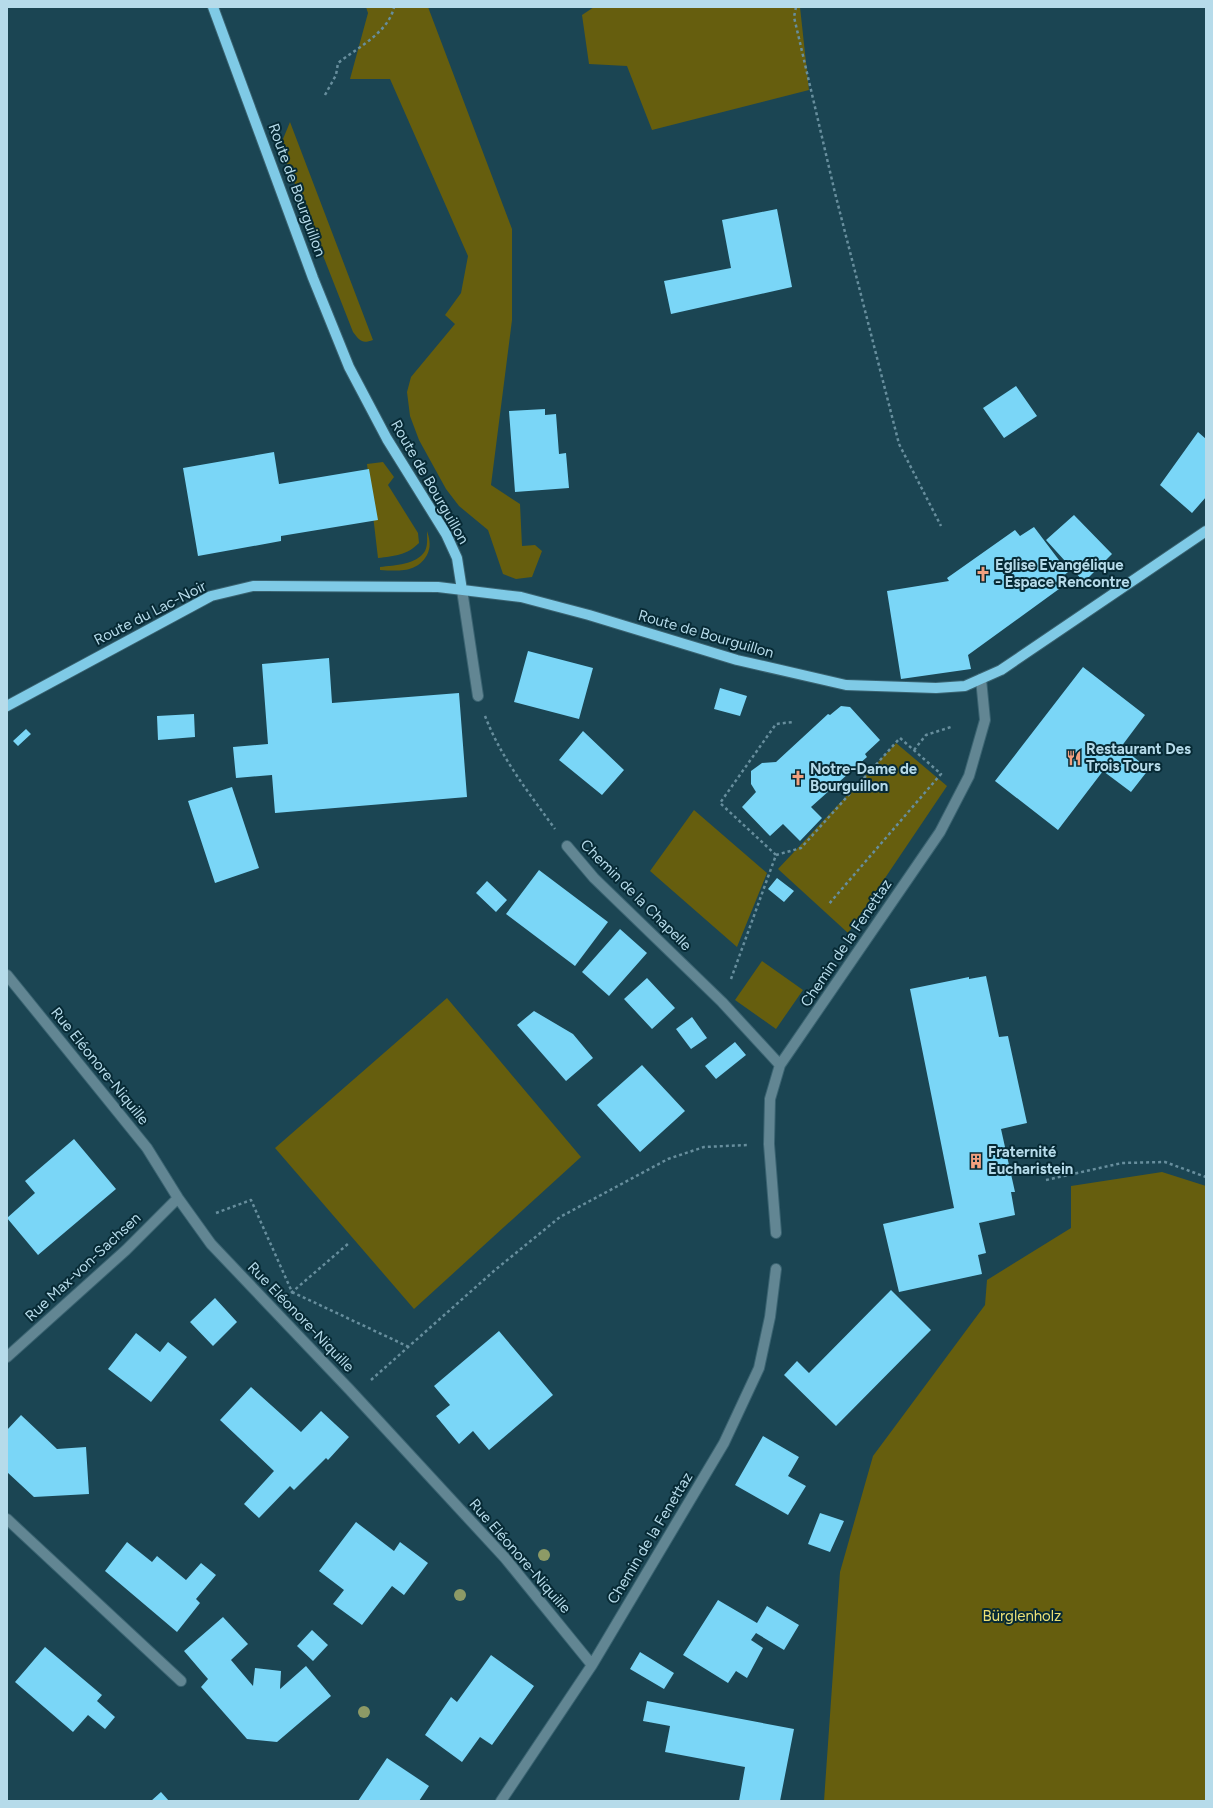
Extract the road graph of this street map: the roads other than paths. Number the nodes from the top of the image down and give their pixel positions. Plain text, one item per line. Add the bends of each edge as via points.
1 (213, 7) edge
2 (1206, 531) edge
3 (462, 590) junction
4 (981, 679) junction
5 (478, 696) road end
6 (7, 706) edge
7 (567, 846) road end
8 (7, 975) edge
9 (780, 1065) junction
10 (178, 1198) junction
11 (776, 1233) dead end
12 (776, 1270) dead end
13 (7, 1357) edge
14 (7, 1520) edge
15 (592, 1665) junction
16 (181, 1681) dead end
17 (501, 1801) edge

1 - 3 main road, Route de Bourguillon via 349,368 387,439 446,534 457,558
2 - 4 main road, Route de Bourguillon via 1048,640 1001,670
3 - 4 main road, Route de Bourguillon via 521,597 737,660 846,685 936,688 966,686
3 - 5 street
3 - 6 main road, Route du Lac-Noir via 415,586 253,586 211,596
4 - 9 street, Chemin de la Fenettaz via 986,720 969,776 944,825
7 - 9 street, Chemin de la Chapelle via 594,878 722,1002
8 - 10 street, Rue Eléonore-Niquille via 147,1148
9 - 11 street, Chemin de la Fenettaz via 770,1099 769,1144
10 - 13 street, Rue Max-von-Sachsen via 126,1250
10 - 15 street, Rue Eléonore-Niquille via 211,1244 505,1558
12 - 15 street, Chemin de la Fenettaz via 770,1317 759,1368 720,1450
14 - 16 street
15 - 17 street, Chemin de la Fenettaz

